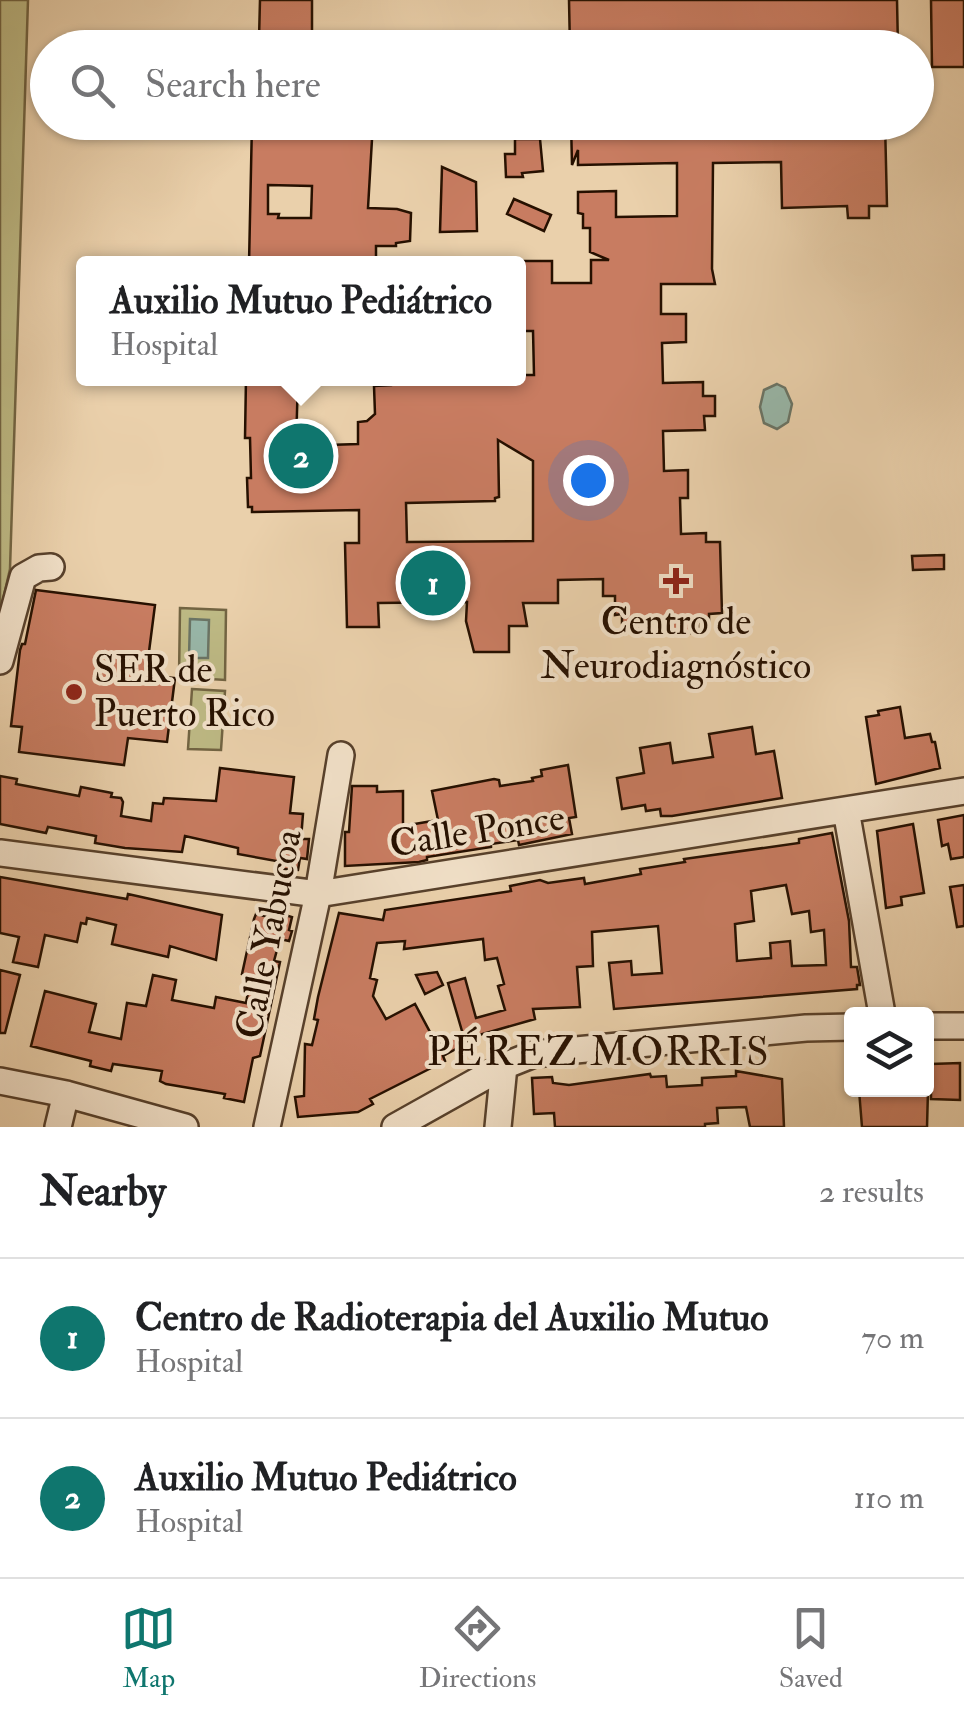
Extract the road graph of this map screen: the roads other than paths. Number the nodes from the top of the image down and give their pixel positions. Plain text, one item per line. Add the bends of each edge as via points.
1 (51, 567) dead end
2 (0, 661) edge
3 (341, 755) dead end
4 (964, 791) edge
5 (846, 810) junction
6 (0, 853) edge
7 (318, 894) junction
8 (881, 1007) edge
9 (934, 1026) edge
10 (964, 1026) edge
11 (844, 1028) edge
12 (504, 1066) junction
13 (0, 1081) edge
14 (66, 1094) junction
15 (58, 1127) edge
16 (184, 1127) edge
17 (268, 1127) edge
18 (395, 1127) edge
19 (498, 1127) edge

1 - 2 street via 23,576
3 - 7 street, Calle Yabucoa
4 - 5 street, Calle Ponce
5 - 7 street, Calle Ponce
5 - 8 street
6 - 7 street, Calle Ponce
7 - 17 street, Calle Yabucoa
9 - 10 street
11 - 12 street via 558,1051
12 - 18 street
12 - 19 street
13 - 14 street
14 - 15 street
14 - 16 street

